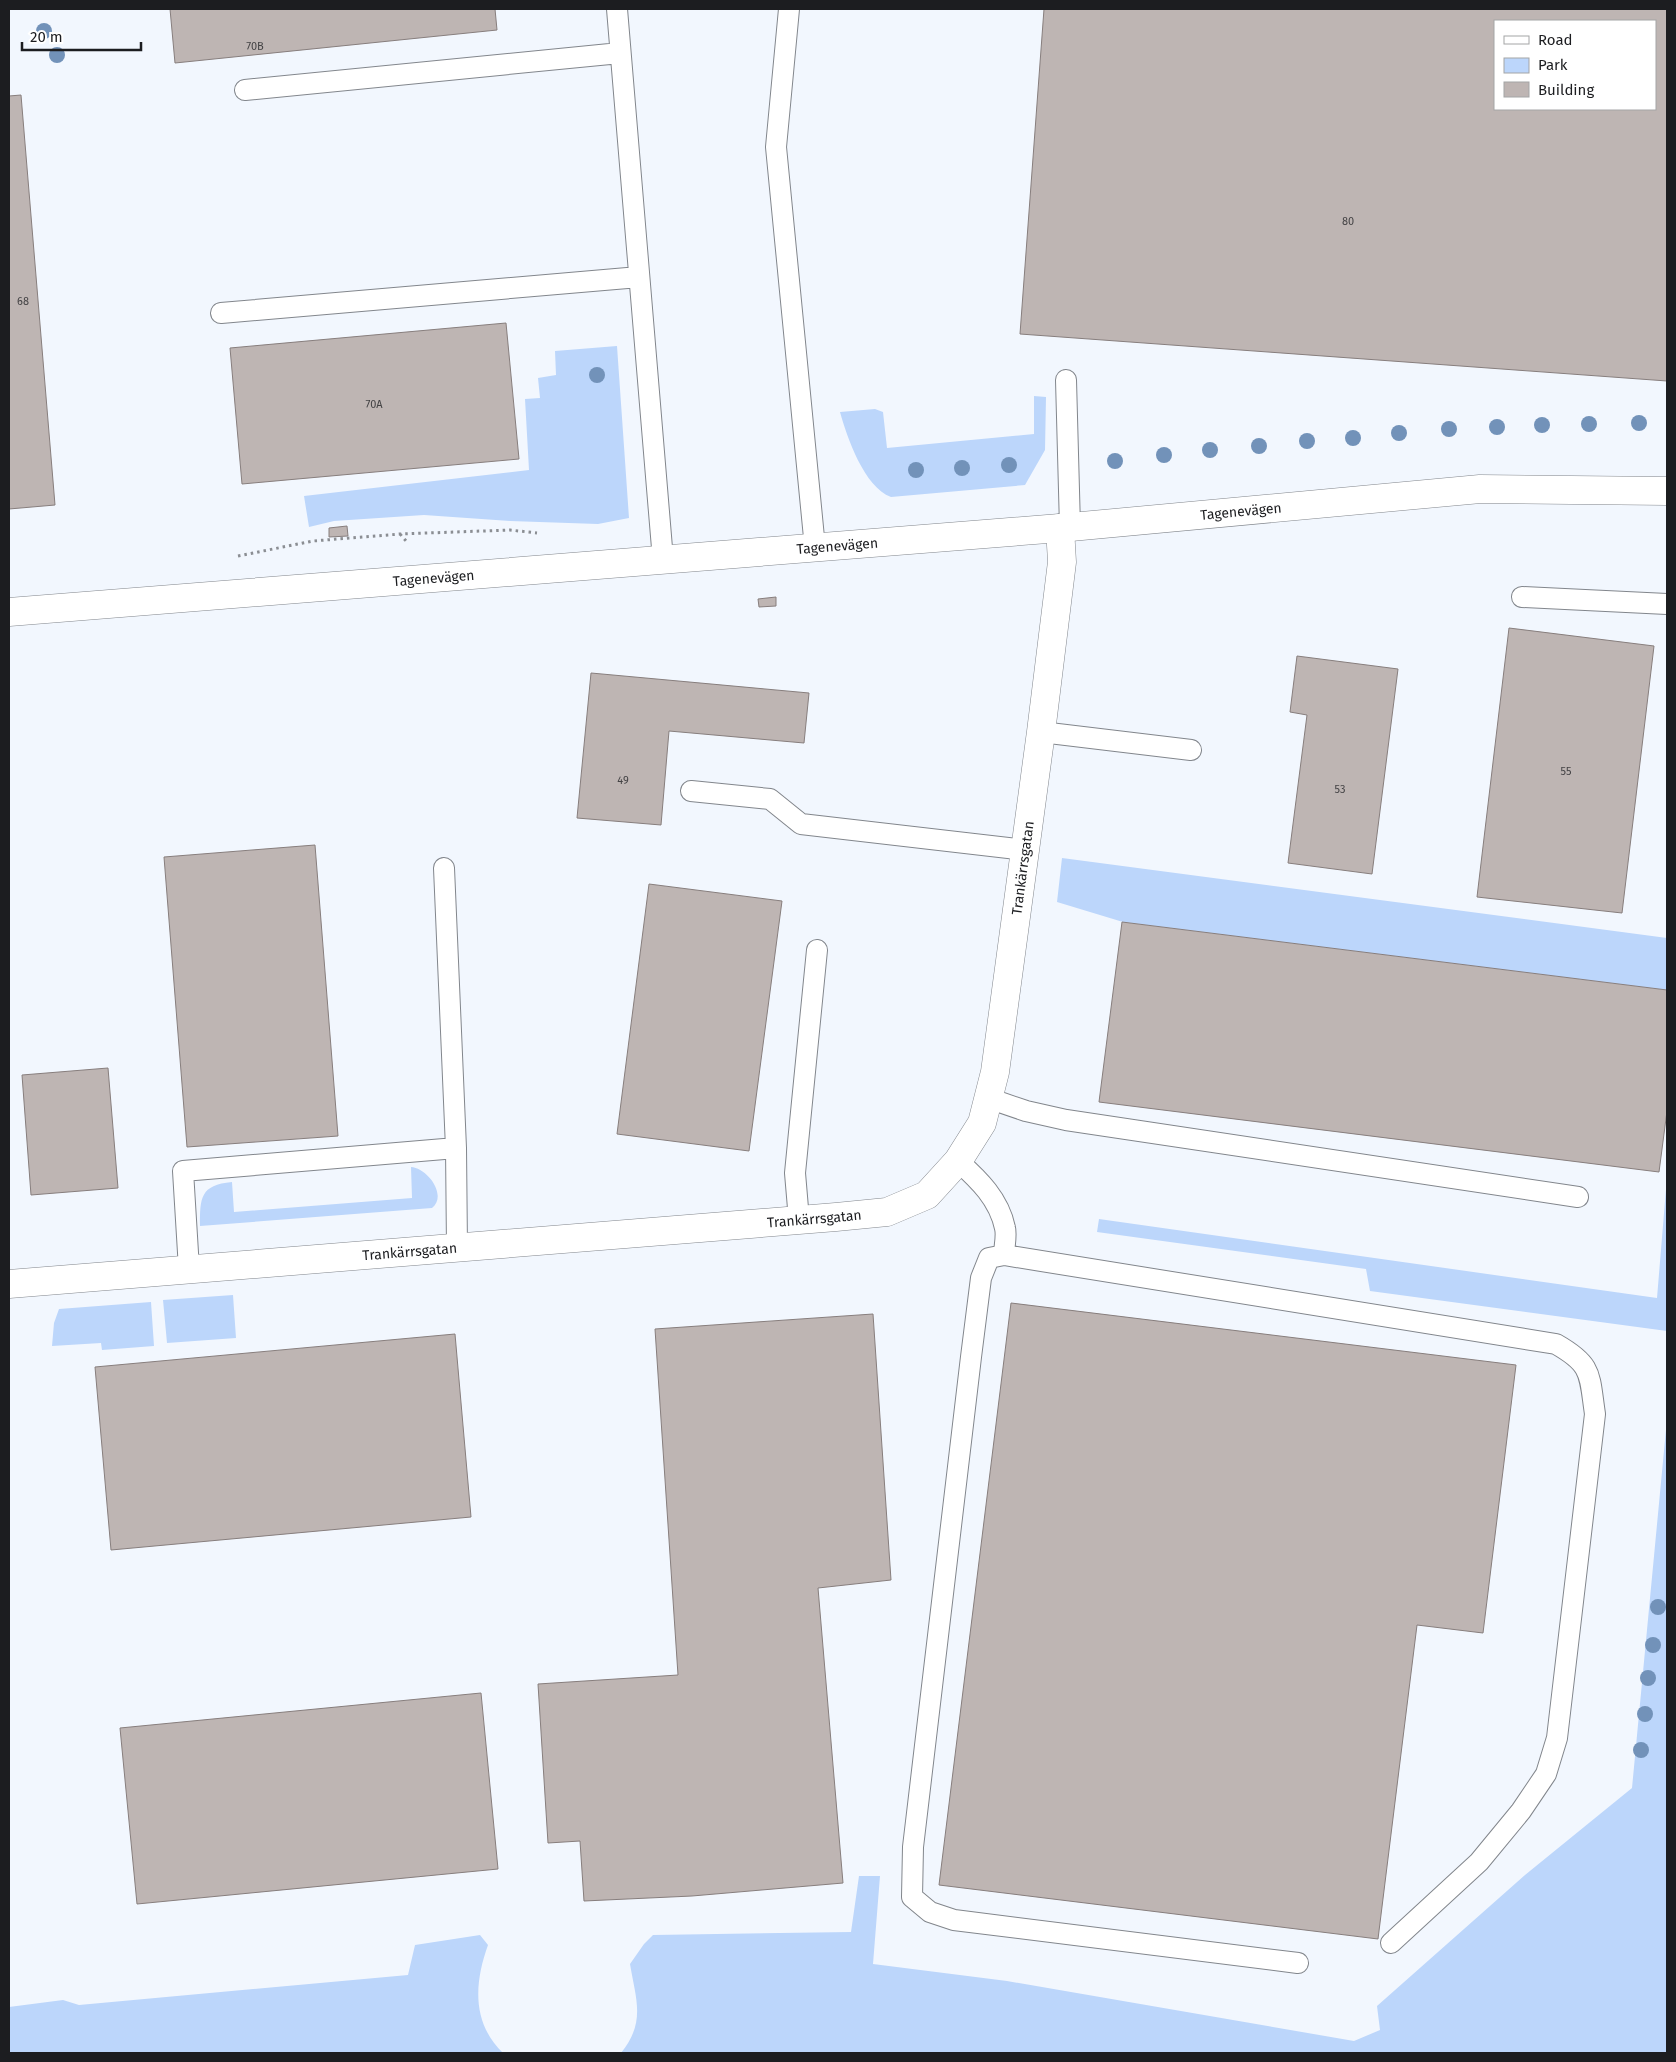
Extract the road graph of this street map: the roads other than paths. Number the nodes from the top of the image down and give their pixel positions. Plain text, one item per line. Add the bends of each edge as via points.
1 (617, 9) edge
2 (789, 9) edge
3 (620, 53) junction
4 (245, 90) dead end
5 (639, 277) junction
6 (221, 313) dead end
7 (1066, 380) dead end
8 (1667, 491) edge
9 (1065, 527) junction
10 (815, 548) junction
11 (663, 560) junction
12 (1522, 597) dead end
13 (1667, 604) edge
14 (9, 612) edge
15 (1041, 732) junction
16 (1191, 750) dead end
17 (691, 791) dead end
18 (1025, 850) junction
19 (444, 868) dead end
20 (817, 950) dead end
21 (988, 1098) junction
22 (456, 1148) junction
23 (958, 1161) junction
24 (1578, 1197) dead end
25 (799, 1220) junction
26 (457, 1248) junction
27 (1004, 1255) junction
28 (189, 1270) junction
29 (9, 1284) edge
30 (1391, 1943) dead end
31 (1298, 1963) dead end

1 - 3 lane
2 - 10 lane via 776,147
3 - 4 lane
3 - 5 lane
5 - 6 lane
5 - 11 lane
7 - 9 lane
8 - 9 street, Tagenevägen via 1480,489
9 - 10 street, Tagenevägen
9 - 15 street, Trankärrsgatan
10 - 11 street, Tagenevägen
11 - 14 street, Tagenevägen
12 - 13 lane
15 - 16 lane
15 - 18 street, Trankärrsgatan
17 - 18 lane via 770,799 802,824
18 - 21 street, Trankärrsgatan via 995,1072
19 - 22 lane
20 - 25 lane via 795,1173
21 - 23 street, Trankärrsgatan via 982,1123
21 - 24 lane via 1066,1120
22 - 26 lane
22 - 28 lane via 183,1171
23 - 25 street, Trankärrsgatan via 928,1195 887,1212
23 - 27 lane via 983,1184 997,1206 1005,1229
25 - 26 street, Trankärrsgatan
26 - 28 street, Trankärrsgatan
27 - 30 lane via 1556,1344 1576,1356 1589,1373 1595,1414 1558,1738 1546,1774 1479,1862
27 - 31 lane via 989,1258 981,1278 913,1847 912,1897 930,1912 954,1920
28 - 29 street, Trankärrsgatan

